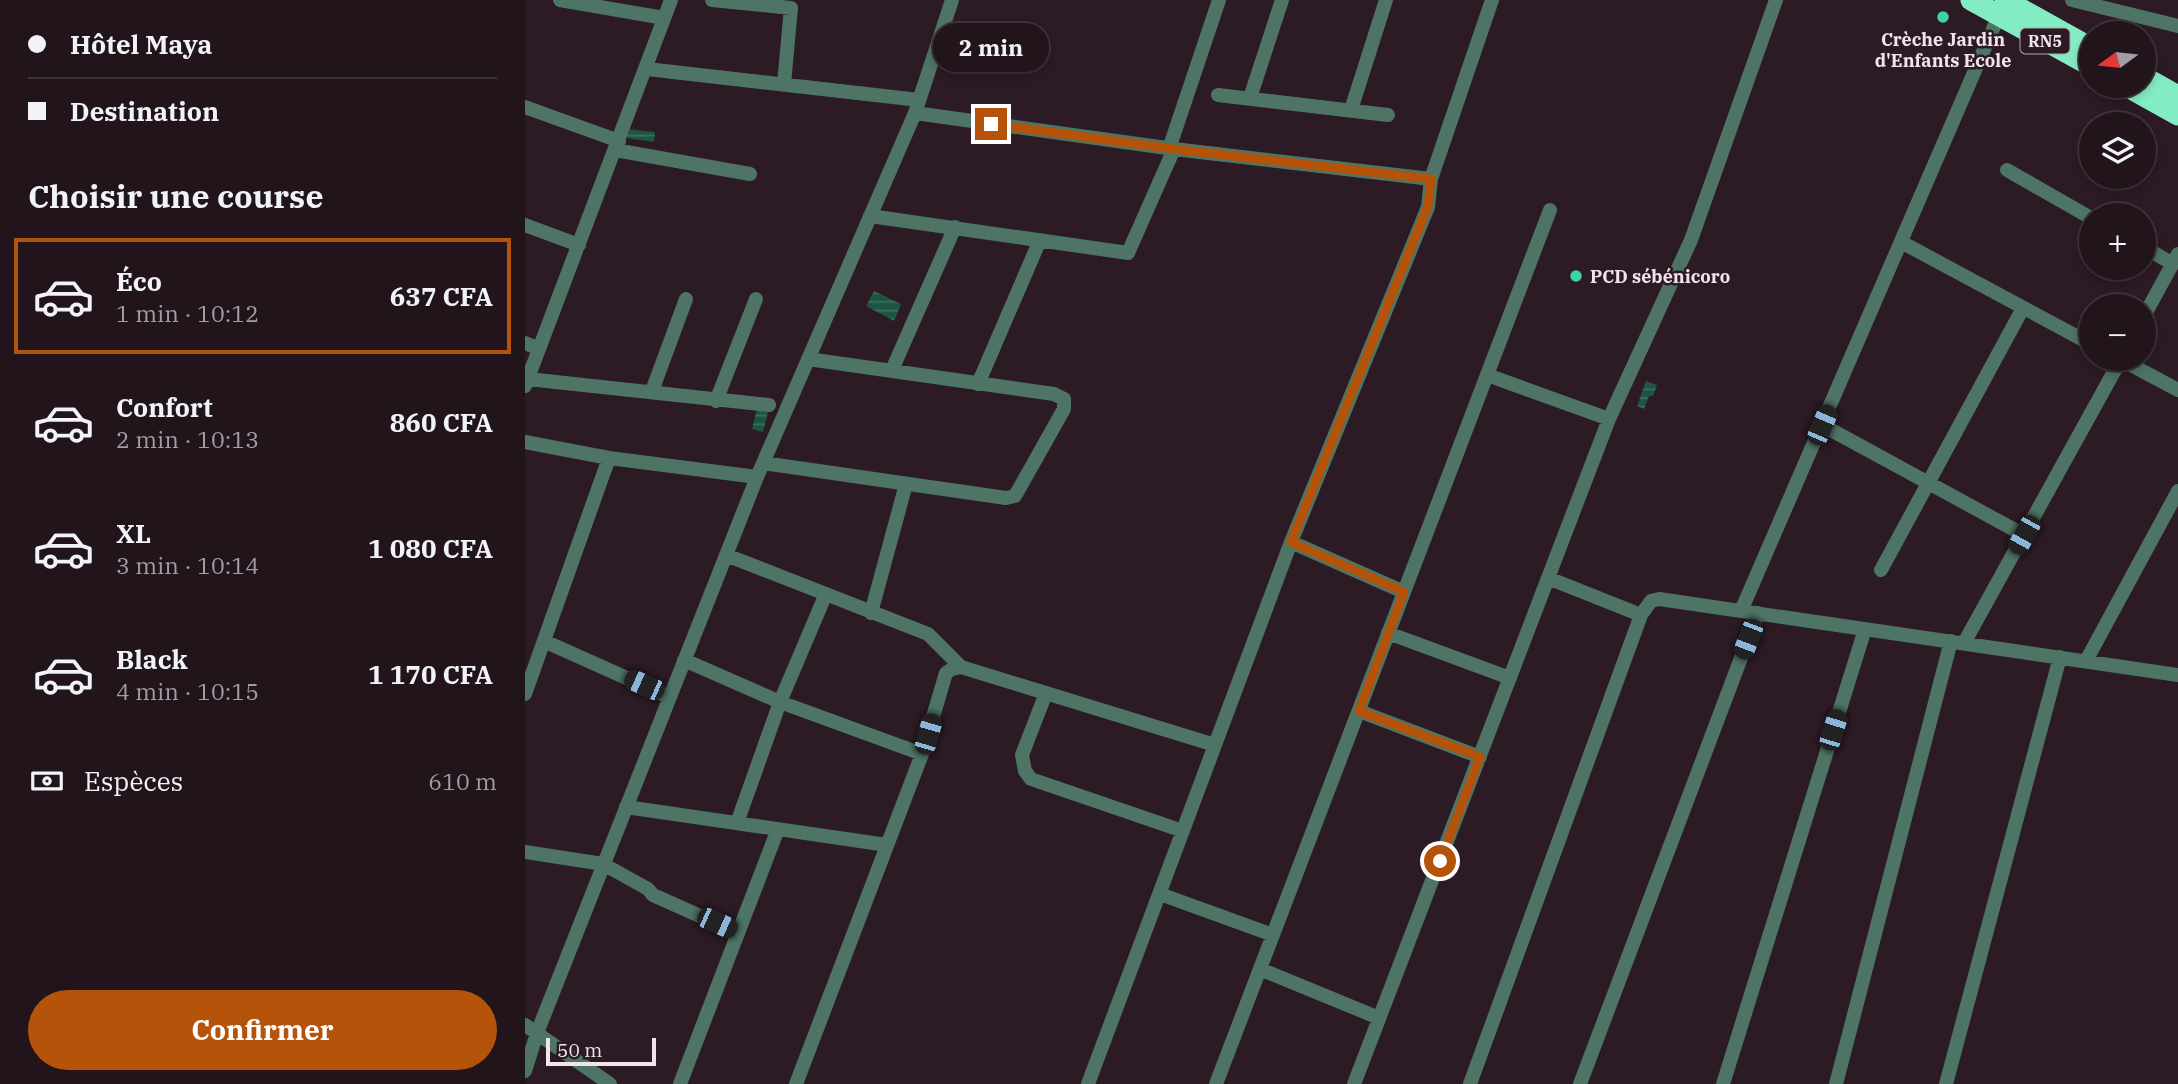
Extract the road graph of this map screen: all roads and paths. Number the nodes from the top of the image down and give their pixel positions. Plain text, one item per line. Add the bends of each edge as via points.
1 (560, 0) edge
2 (671, 0) edge
3 (712, 0) edge
4 (951, 0) edge
5 (1219, 0) edge
6 (1282, 0) edge
7 (1386, 0) edge
8 (1492, 0) edge
9 (1776, 0) edge
10 (1971, 0) edge
11 (2072, 0) edge
12 (2004, 4) edge
13 (664, 18) junction
14 (2178, 26) edge
15 (2079, 42) edge
16 (2079, 57) edge
17 (647, 69) junction
18 (2156, 84) edge
19 (784, 85) junction
20 (1218, 95) dead end
21 (2178, 96) edge
22 (2148, 98) edge
23 (1250, 99) junction
24 (917, 106) junction
25 (525, 107) edge
26 (1351, 110) junction
27 (1388, 115) dead end
28 (2178, 115) edge
29 (617, 146) junction
30 (1172, 149) junction
31 (2007, 170) dead end
32 (750, 174) dead end
33 (1431, 179) junction
34 (1550, 210) dead end
35 (2079, 211) edge
36 (870, 216) junction
37 (525, 225) edge
38 (955, 227) junction
39 (1040, 240) junction
40 (1901, 243) junction
41 (579, 245) junction
42 (2156, 252) edge
43 (2175, 259) edge
44 (2156, 294) edge
45 (686, 299) dead end
46 (756, 299) dead end
47 (2023, 307) junction
48 (2079, 337) edge
49 (525, 343) edge
50 (539, 349) junction
51 (808, 359) junction
52 (892, 370) junction
53 (2113, 371) edge
54 (2142, 371) edge
55 (1487, 375) junction
56 (526, 383) edge
57 (978, 384) junction
58 (2178, 390) edge
59 (652, 391) junction
60 (716, 401) junction
61 (769, 405) dead end
62 (1609, 419) junction
63 (1822, 425) junction
64 (525, 442) edge
65 (609, 458) junction
66 (760, 470) junction
67 (1928, 482) junction
68 (906, 484) junction
69 (2178, 491) edge
70 (2024, 535) junction
71 (1291, 542) junction
72 (726, 555) junction
73 (1881, 570) dead end
74 (1548, 578) junction
75 (1404, 592) junction
76 (825, 596) junction
77 (1741, 611) junction
78 (871, 613) junction
79 (1758, 613) junction
80 (1641, 615) junction
81 (1865, 629) junction
82 (1388, 633) junction
83 (544, 641) junction
84 (1957, 643) junction
85 (2060, 657) junction
86 (684, 660) junction
87 (2085, 661) junction
88 (961, 667) junction
89 (2178, 674) edge
90 (1510, 678) junction
91 (1046, 693) junction
92 (525, 694) edge
93 (669, 697) junction
94 (780, 702) junction
95 (1359, 711) junction
96 (1215, 745) junction
97 (922, 754) junction
98 (1480, 757) junction
99 (626, 807) junction
100 (737, 823) junction
101 (778, 829) junction
102 (1183, 831) junction
103 (887, 845) junction
104 (525, 852) edge
105 (603, 863) junction
106 (1160, 894) junction
107 (739, 933) junction
108 (1273, 935) junction
109 (1260, 969) junction
110 (1380, 1018) junction
111 (531, 1029) edge
112 (525, 1071) edge
113 (610, 1084) edge
114 (680, 1084) edge
115 (796, 1084) edge
116 (1088, 1084) edge
117 (1216, 1084) edge
118 (1354, 1084) edge
119 (1470, 1084) edge
120 (1580, 1084) edge
121 (1723, 1084) edge
122 (1836, 1084) edge
123 (1946, 1084) edge

1 - 13 street
2 - 13 street
3 - 19 street via 791,8
4 - 24 street
5 - 30 street
6 - 23 street
7 - 26 street
8 - 33 street
9 - 62 street via 1691,240
10 - 12 highway, RN5
11 - 14 street
12 - 15 highway, RN5
12 - 16 highway, RN5
12 - 40 street
13 - 17 street
17 - 19 street
17 - 29 street
18 - 21 highway
19 - 24 street
20 - 23 street
22 - 28 highway
23 - 26 street
24 - 30 street
24 - 36 street
25 - 29 street
26 - 27 street
29 - 32 street
29 - 41 street
30 - 33 street
30 - 39 street via 1128,253
31 - 35 street
33 - 71 street via 1428,206
34 - 55 street
36 - 38 street
36 - 51 street
37 - 41 street
38 - 39 street
38 - 52 street
39 - 57 street
40 - 47 street
40 - 63 street
41 - 50 street
42 - 43 street
43 - 44 street
45 - 59 street
46 - 60 street
47 - 48 street
47 - 67 street
49 - 50 street
50 - 56 street
51 - 52 street
51 - 66 street
52 - 57 street
53 - 70 street
54 - 58 street
55 - 62 street
55 - 75 street
56 - 59 street
57 - 68 street via 1064,399 1064,409 1019,492 1006,498
59 - 60 street
60 - 61 street
62 - 74 street
63 - 67 street
63 - 77 street
64 - 65 street
65 - 66 street
65 - 83 street
66 - 68 street
66 - 72 street
67 - 70 street
67 - 73 street
68 - 78 street
69 - 87 street
70 - 84 street
71 - 75 street
71 - 96 street
72 - 76 street
72 - 86 street
74 - 80 street
74 - 90 street
75 - 82 street
76 - 78 street
76 - 94 street
77 - 79 street
77 - 80 street via 1659,599 1651,601
78 - 88 street via 927,634
79 - 81 street
79 - 120 street
80 - 119 street
81 - 84 street
81 - 121 street
82 - 90 street
82 - 95 street
83 - 92 street
83 - 93 street
84 - 85 street
84 - 122 street
85 - 87 street
85 - 123 street
86 - 93 street
86 - 94 street
87 - 89 street
88 - 91 street
88 - 97 street via 946,673
90 - 98 street
91 - 96 street
91 - 102 street via 1022,755 1031,779
93 - 99 street
94 - 97 street
94 - 100 street
95 - 98 street
95 - 108 street
96 - 102 street
97 - 103 street
98 - 110 street
99 - 100 street
99 - 105 street
100 - 101 street
101 - 103 street
101 - 107 street
102 - 106 street
103 - 115 street
104 - 105 street
105 - 107 street via 653,895
105 - 111 street
106 - 108 street
106 - 116 street
107 - 114 street
108 - 109 street
109 - 110 street
109 - 117 street
110 - 118 street
111 - 112 street
111 - 113 street

